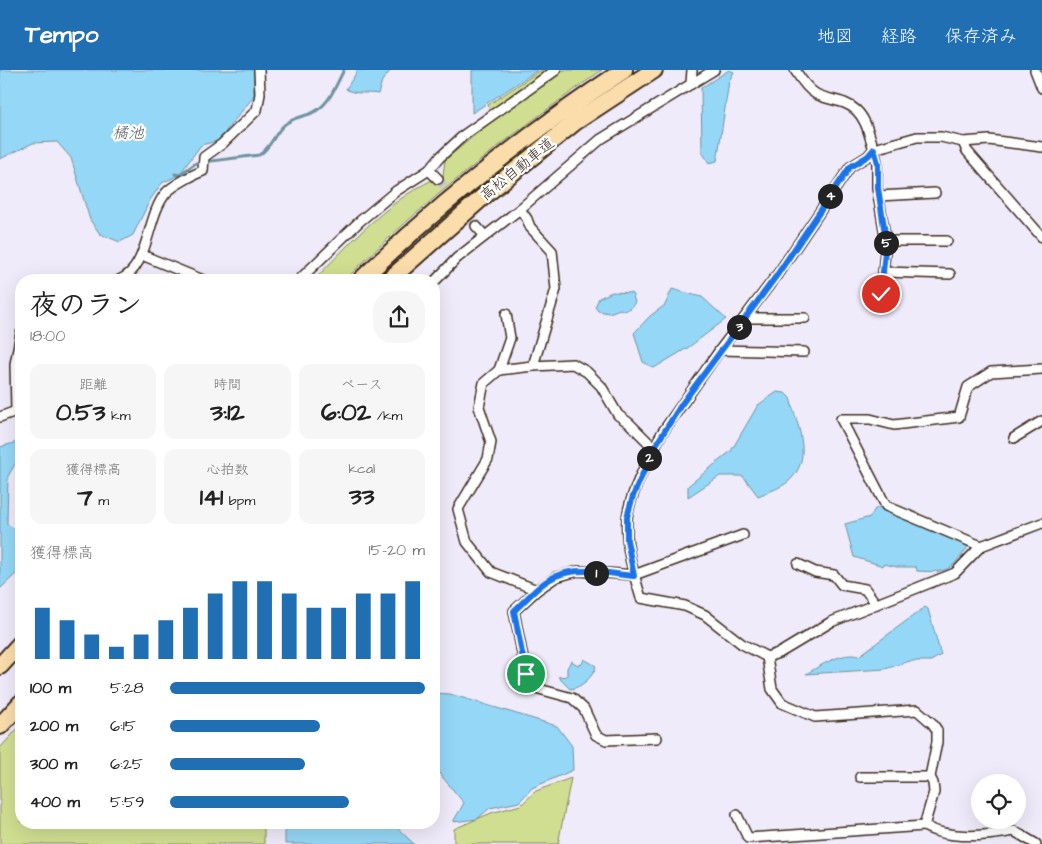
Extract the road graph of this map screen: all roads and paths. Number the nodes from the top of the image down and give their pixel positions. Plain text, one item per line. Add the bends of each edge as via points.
1 (259, 70) edge
2 (556, 70) edge
3 (624, 70) edge
4 (654, 70) edge
5 (692, 70) edge
6 (714, 70) edge
7 (795, 70) edge
8 (1035, 70) edge
9 (691, 84) junction
10 (1042, 88) edge
11 (963, 142) junction
12 (1042, 147) edge
13 (874, 149) junction
14 (430, 170) junction
15 (438, 179) tunnel mouth
16 (934, 193) dead end
17 (878, 196) junction
18 (520, 209) junction
19 (476, 226) tunnel mouth
20 (485, 236) junction
21 (1042, 237) edge
22 (886, 240) junction
23 (948, 240) dead end
24 (142, 255) junction
25 (884, 272) junction
26 (129, 274) edge
27 (188, 274) edge
28 (305, 274) edge
29 (368, 274) edge
30 (396, 274) edge
31 (950, 274) dead end
32 (440, 276) edge
33 (881, 294) dead end
34 (506, 314) dead end
35 (746, 318) junction
36 (805, 318) dead end
37 (720, 350) junction
38 (804, 352) dead end
39 (533, 366) junction
40 (1042, 369) edge
41 (499, 370) junction
42 (15, 413) edge
43 (0, 417) edge
44 (1042, 421) edge
45 (1014, 438) dead end
46 (654, 448) junction
47 (1042, 523) edge
48 (743, 534) dead end
49 (980, 546) junction
50 (798, 564) dead end
51 (634, 576) junction
52 (537, 590) junction
53 (876, 604) junction
54 (15, 650) edge
55 (767, 657) junction
56 (0, 666) edge
57 (15, 710) edge
58 (0, 726) edge
59 (657, 738) dead end
60 (860, 777) dead end
61 (930, 777) junction
62 (737, 815) dead end
63 (924, 826) junction
64 (1036, 844) edge

1 - 24 street via 257,110 204,157 204,171 167,191 158,205
2 - 14 street via 464,135
3 - 29 highway, 高松自動車道 via 568,107 470,181
4 - 30 highway, 高松自動車道 via 575,122 485,195
5 - 9 street
6 - 9 street
7 - 13 street via 800,80 815,94 846,103 857,111 866,123
8 - 10 street
9 - 18 street via 600,140
11 - 12 street via 990,140
11 - 13 street via 941,137 917,137
11 - 21 street via 967,151
13 - 17 street via 878,163
13 - 35 street via 850,167
14 - 15 street
14 - 28 street via 396,191 360,221
16 - 17 street
17 - 22 street
18 - 20 street
18 - 39 street via 530,227 552,251 556,289
19 - 20 street
20 - 32 street
22 - 23 street
22 - 25 street
24 - 26 street
24 - 27 street
25 - 31 street
25 - 33 street
34 - 41 street via 510,338
35 - 36 street
35 - 37 street
37 - 38 street
37 - 46 street
39 - 41 street
39 - 46 street via 573,364 587,372 601,386 618,415
40 - 49 street via 990,372 968,387 959,417 894,425 870,419 842,419 886,506
41 - 52 street via 484,383 479,407 491,442 488,459 458,509 467,542 491,572
42 - 43 street
44 - 45 street
46 - 51 street via 627,517 627,540
47 - 49 street
48 - 51 street
49 - 53 street via 955,573
50 - 53 street via 815,572 834,574 842,585 865,589
51 - 52 street via 578,571 556,576
51 - 55 street via 641,598 686,606 704,614 742,644
52 - 59 street via 514,611 526,674 539,690 572,698 584,709 596,735 606,740
53 - 55 street via 831,622
54 - 56 highway
55 - 61 street via 772,689 782,703 816,717 918,710 937,730
57 - 58 highway
60 - 61 street
61 - 63 street via 934,792
62 - 63 street via 748,838
63 - 64 street via 952,834 1014,831

